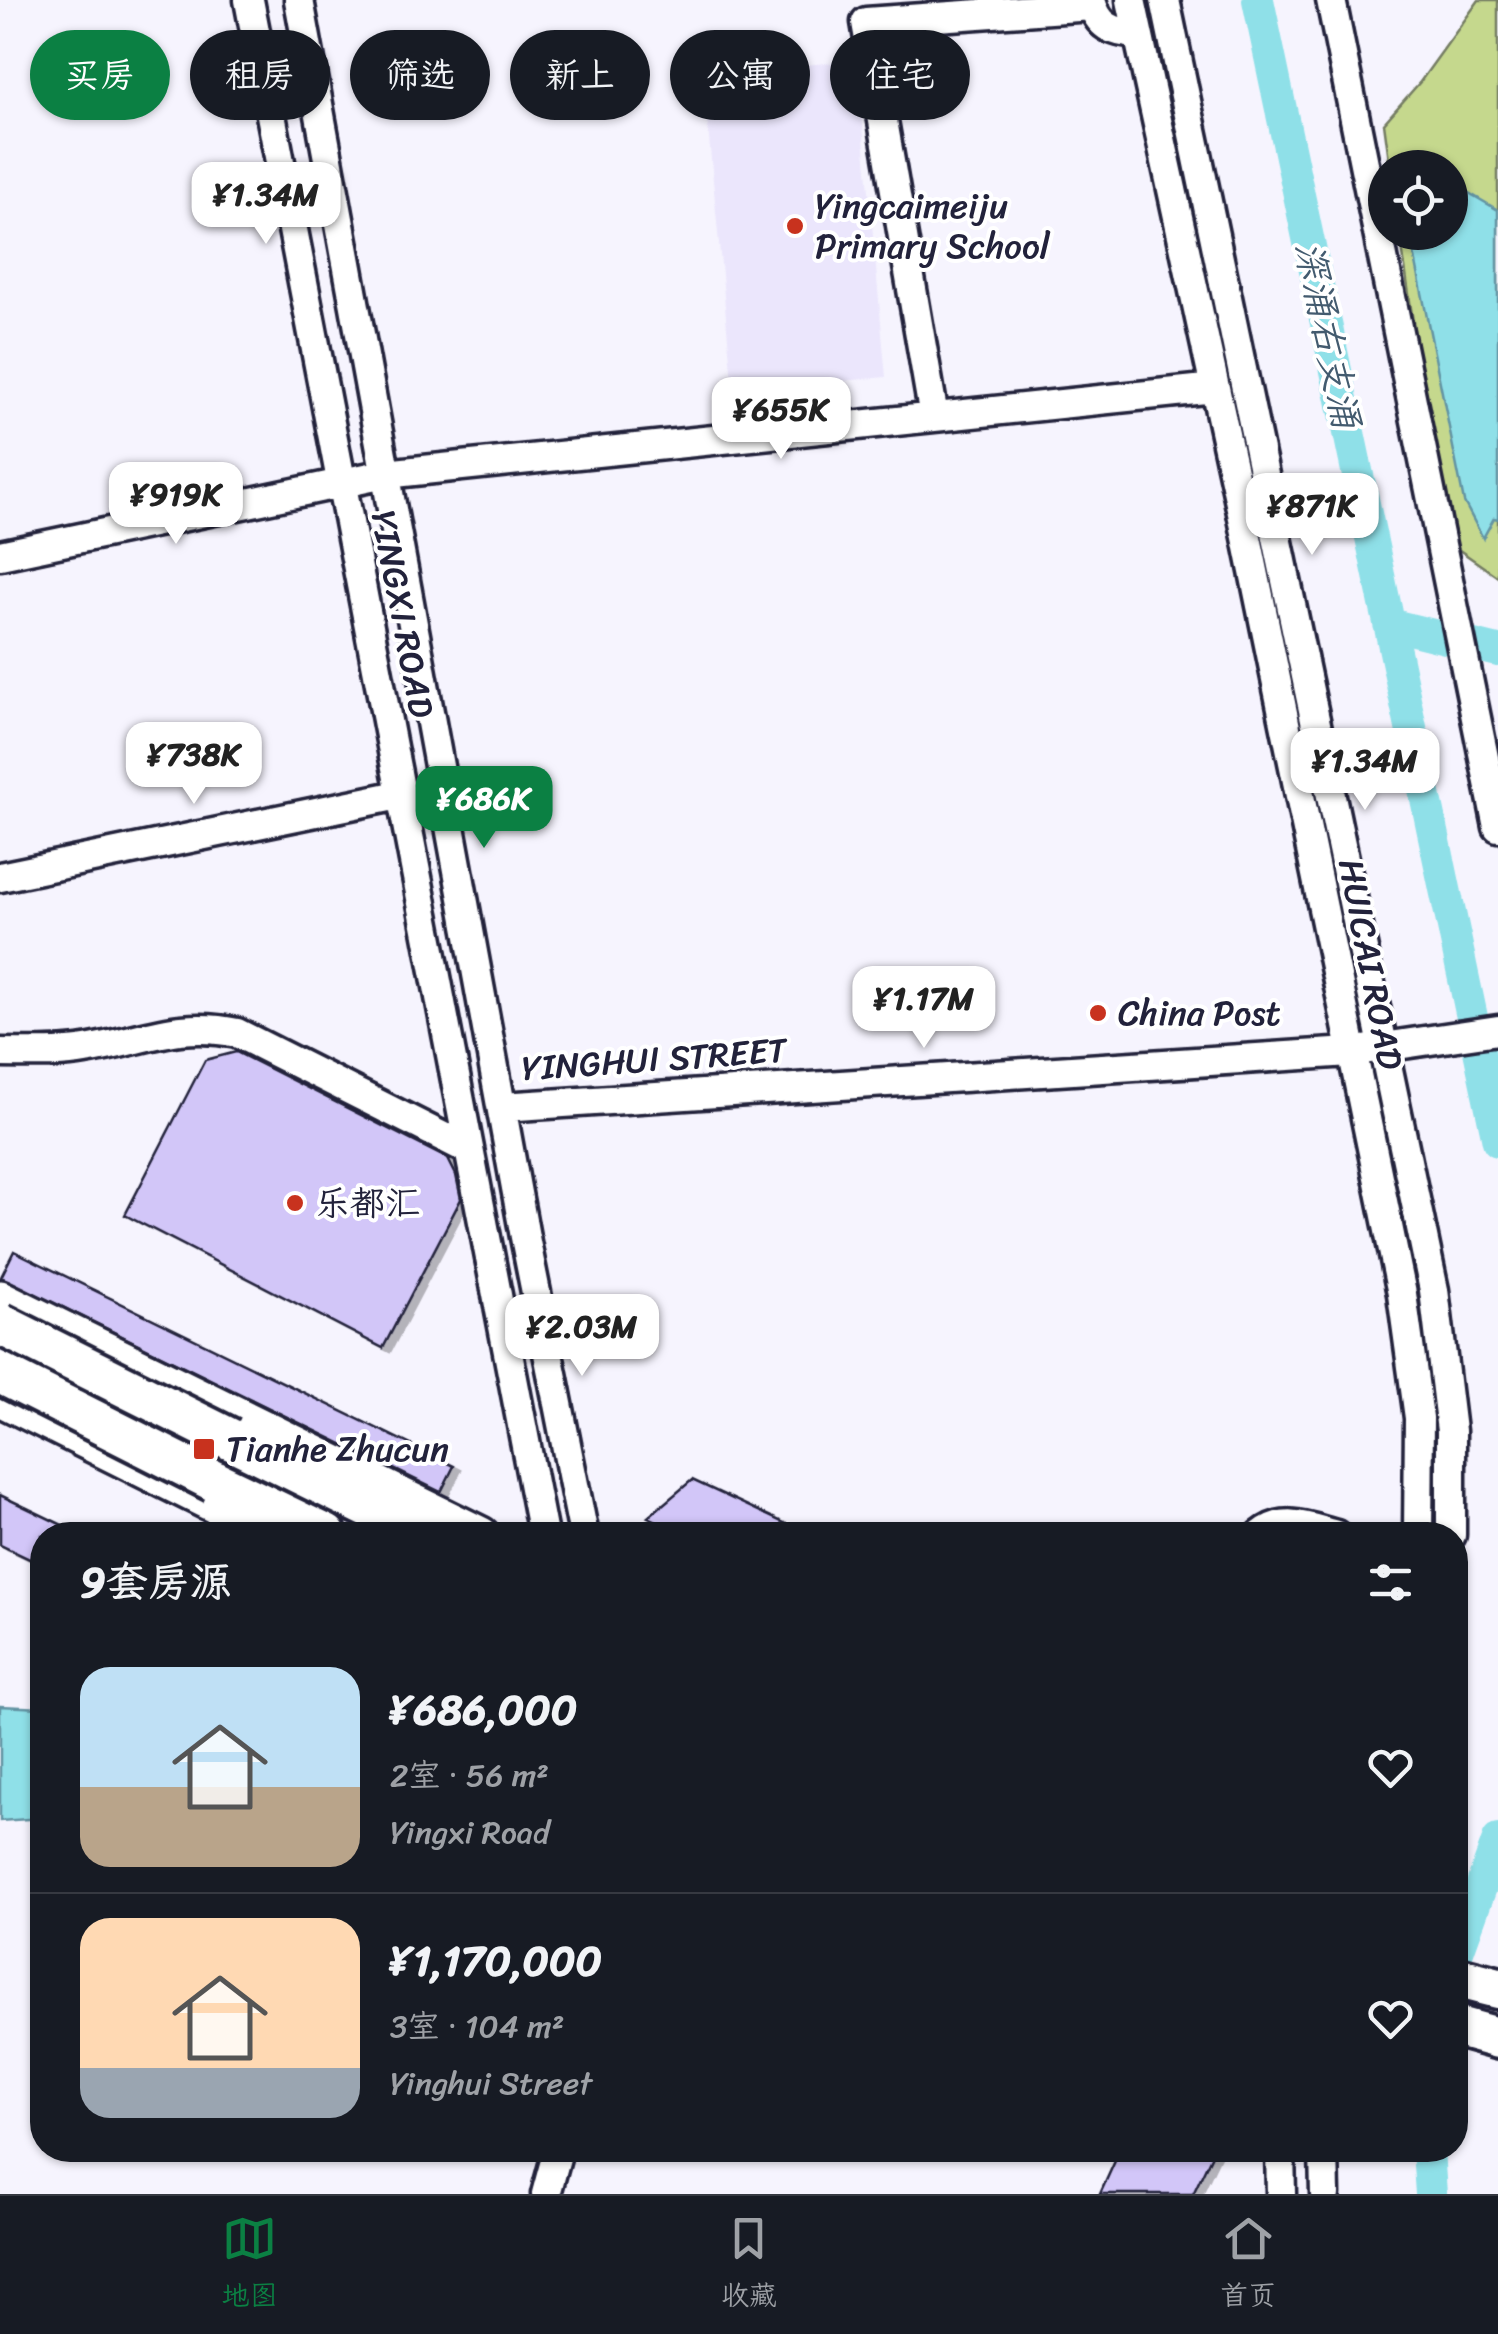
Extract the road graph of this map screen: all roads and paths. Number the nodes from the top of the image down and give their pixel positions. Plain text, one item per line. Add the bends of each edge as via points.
1 (249, 0) edge
2 (299, 0) edge
3 (1130, 0) edge
4 (1164, 0) edge
5 (1330, 0) edge
6 (1091, 3) edge
7 (1138, 34) junction
8 (1215, 388) junction
9 (934, 417) junction
10 (385, 474) junction
11 (340, 483) junction
12 (1278, 537) junction
13 (1248, 543) junction
14 (0, 555) edge
15 (1290, 592) junction
16 (1260, 598) junction
17 (399, 794) junction
18 (1498, 827) edge
19 (0, 876) edge
20 (1498, 1030) edge
21 (1383, 1046) junction
22 (1350, 1052) junction
23 (0, 1053) edge
24 (502, 1107) junction
25 (1398, 1116) junction
26 (1366, 1123) junction
27 (467, 1150) junction
28 (0, 1298) edge
29 (0, 1324) edge
30 (86, 1340) junction
31 (0, 1374) edge
32 (0, 1398) edge
33 (39, 1417) junction
34 (249, 1522) edge
35 (299, 1522) edge
36 (399, 1522) edge
37 (455, 1522) edge
38 (541, 1522) edge
39 (582, 1522) edge
40 (1418, 1522) edge
41 (1450, 1522) edge
42 (555, 2162) edge
43 (1280, 2162) edge
44 (1324, 2162) edge
45 (546, 2194) edge
46 (1280, 2194) edge
47 (1325, 2194) edge

1 - 11 street, YINGXI ROAD
2 - 10 street, YINGXI ROAD
3 - 7 street, HUICAI ROAD
4 - 12 street, HUICAI ROAD
5 - 18 street
6 - 7 street via 1105,28
6 - 9 street via 866,22 902,170
7 - 8 street, HUICAI ROAD
8 - 9 street
8 - 13 street, HUICAI ROAD
9 - 10 street
10 - 11 street
10 - 24 street, YINGXI ROAD
11 - 14 street
11 - 17 street, YINGXI ROAD
12 - 13 street
12 - 15 street, HUICAI ROAD
13 - 16 street, HUICAI ROAD
15 - 16 street
15 - 21 street, HUICAI ROAD
16 - 22 street, HUICAI ROAD
17 - 19 street
17 - 27 street, YINGXI ROAD
20 - 21 street, YINGHUI STREET
21 - 22 street, YINGHUI STREET
21 - 25 street, HUICAI ROAD
22 - 24 street, YINGHUI STREET
22 - 26 street, HUICAI ROAD
23 - 27 street via 82,1051 208,1027 237,1034
24 - 39 street, YINGXI ROAD
25 - 26 street
25 - 41 street, HUICAI ROAD via 1442,1338
26 - 40 street, HUICAI ROAD via 1409,1334
27 - 38 street, YINGXI ROAD
28 - 30 main road
29 - 36 highway, bridge
30 - 33 main road via 45,1344 28,1361 23,1380
30 - 37 main road
31 - 35 highway, bridge
32 - 33 main road
33 - 34 main road
42 - 45 street
43 - 46 street
44 - 47 street

